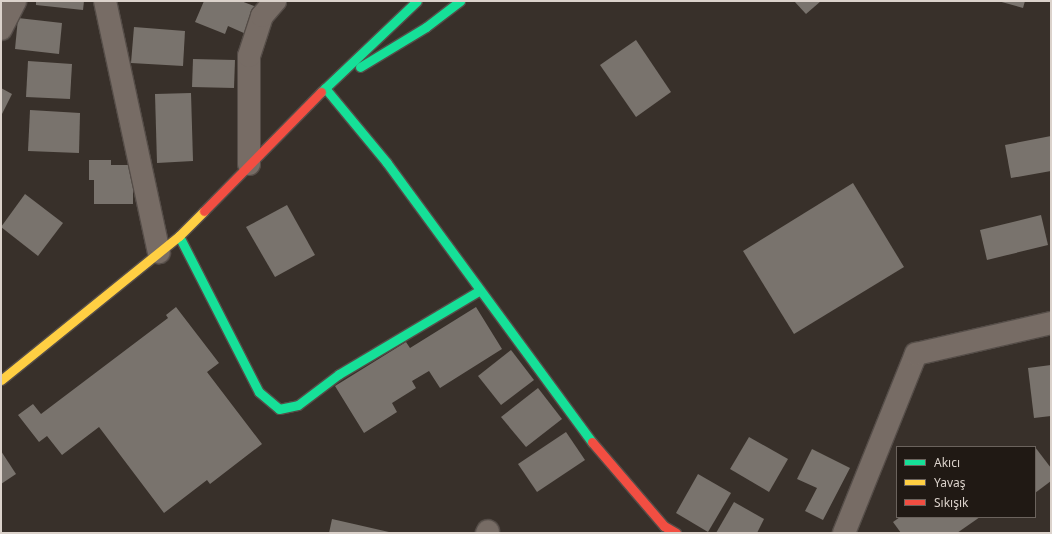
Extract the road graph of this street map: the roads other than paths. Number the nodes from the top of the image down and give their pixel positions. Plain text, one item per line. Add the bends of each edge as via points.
1 (15, 1) edge
2 (105, 1) edge
3 (275, 1) edge
4 (417, 1) edge
5 (460, 1) edge
6 (1, 29) edge
7 (325, 88) junction
8 (249, 164) junction
9 (179, 236) junction
10 (159, 252) junction
11 (479, 291) junction
12 (1051, 323) edge
13 (1, 380) edge
14 (676, 533) edge
15 (844, 533) edge

1 - 6 street
2 - 10 street
3 - 8 street via 262,16 249,56
4 - 7 street
5 - 7 street via 426,27
7 - 8 street
7 - 11 street via 387,163
8 - 9 street
9 - 10 street
9 - 11 street via 259,392 279,410 298,405 339,374
10 - 13 street
11 - 14 street via 606,461 664,526
12 - 15 street via 916,354

